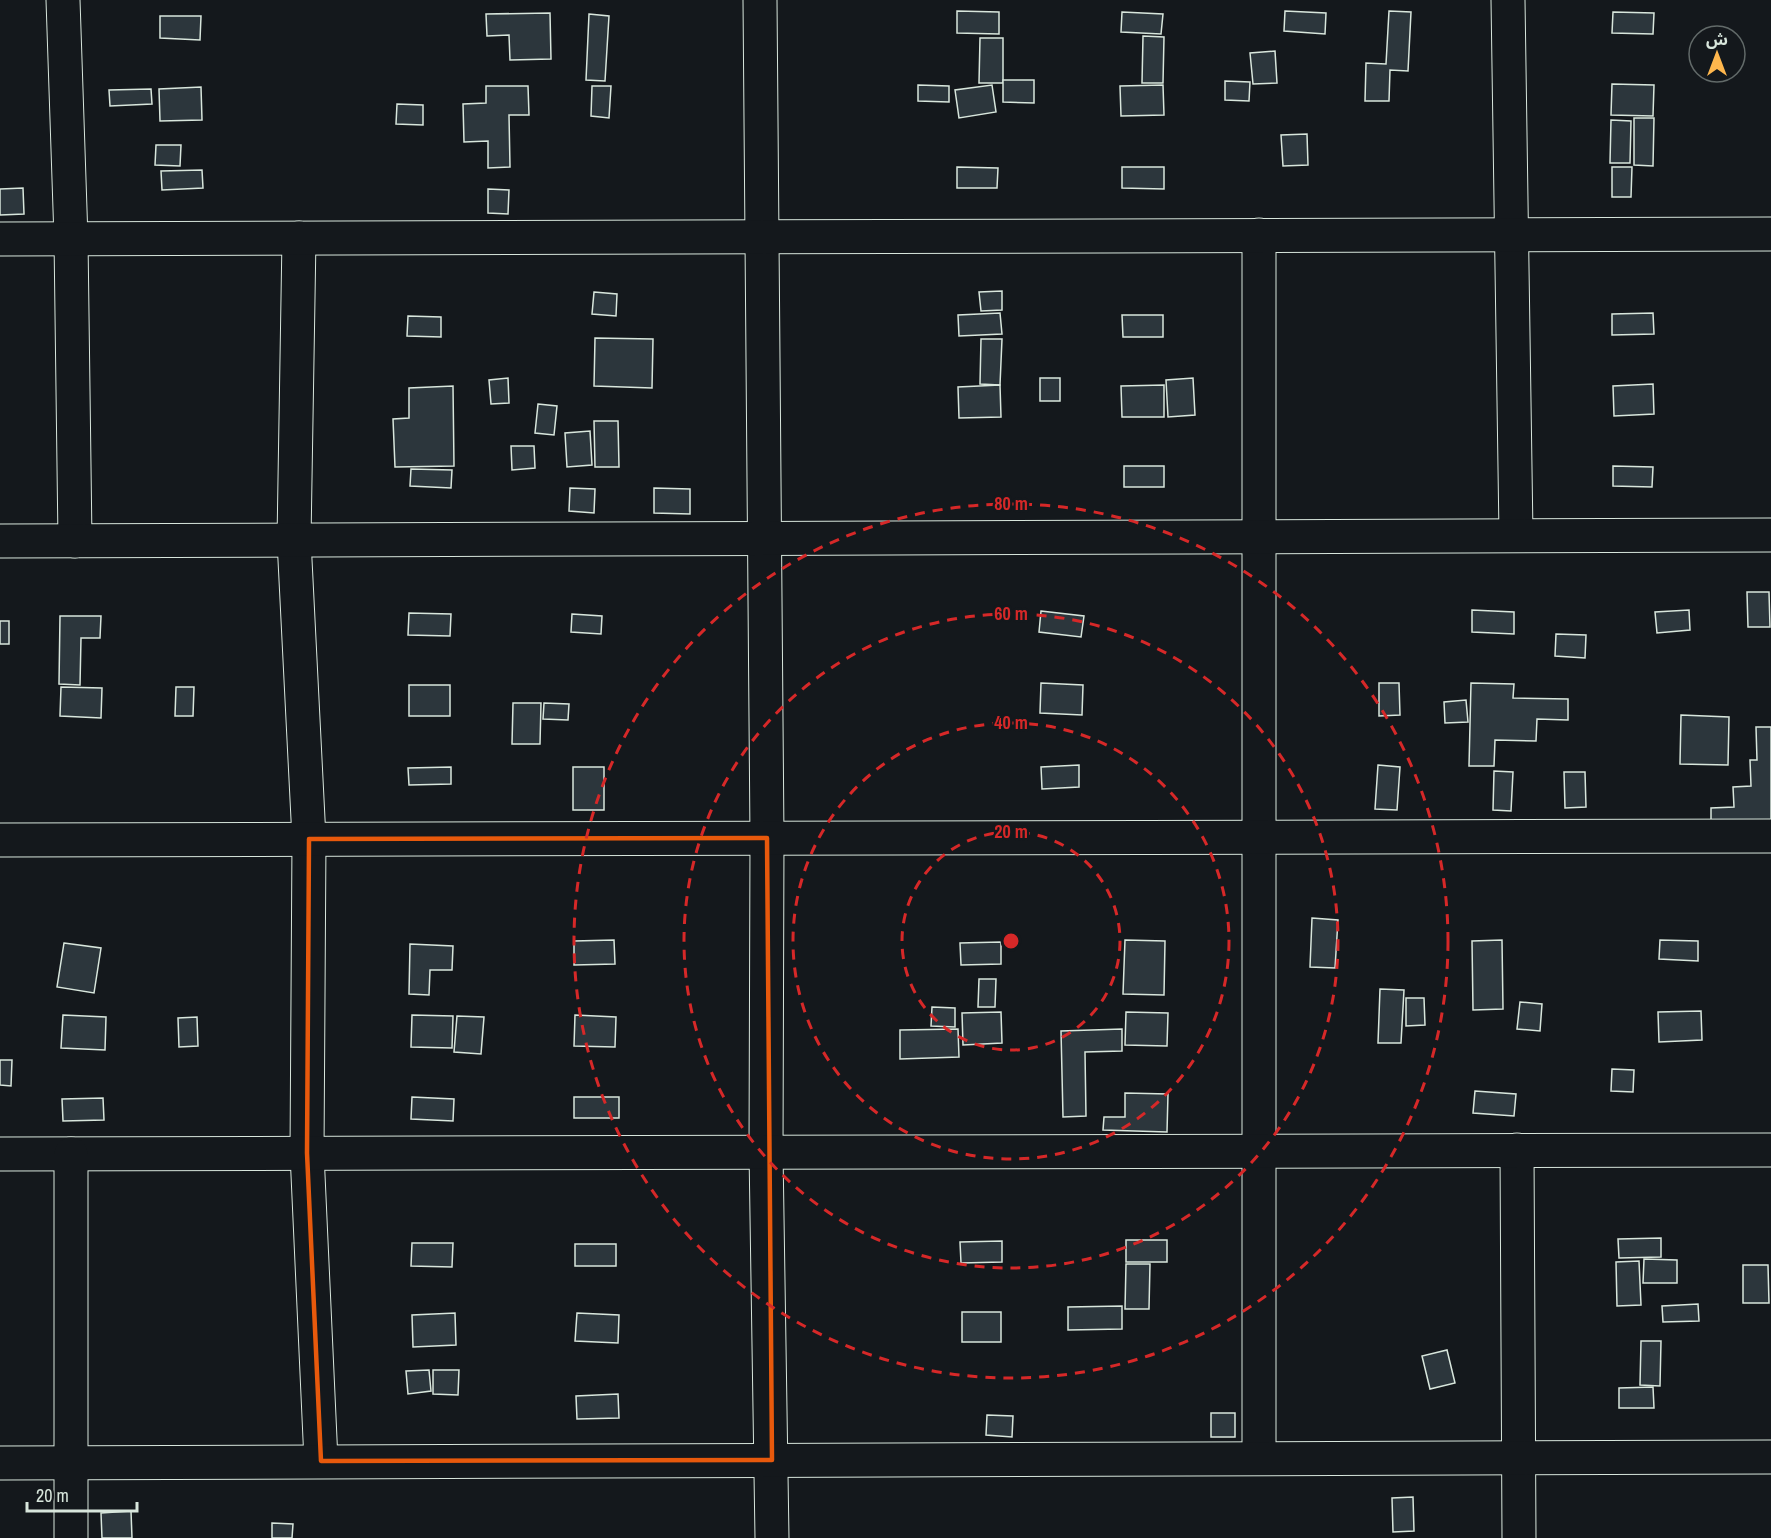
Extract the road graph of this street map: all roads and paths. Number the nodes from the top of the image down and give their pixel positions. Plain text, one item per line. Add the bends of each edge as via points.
1 (63, 0) edge
2 (760, 0) edge
3 (1508, 0) edge
4 (1771, 234) edge
5 (1259, 235) junction
6 (1511, 235) junction
7 (762, 237) junction
8 (299, 238) junction
9 (0, 239) edge
10 (71, 239) junction
11 (1516, 535) junction
12 (1259, 536) junction
13 (1771, 536) edge
14 (764, 538) junction
15 (294, 540) junction
16 (0, 541) edge
17 (75, 541) junction
18 (1771, 836) edge
19 (1259, 837) junction
20 (767, 838) junction
21 (309, 839) junction
22 (0, 840) edge
23 (1517, 1150) junction
24 (1771, 1150) edge
25 (1259, 1151) junction
26 (766, 1152) junction
27 (307, 1153) junction
28 (0, 1154) edge
29 (71, 1154) junction
30 (1771, 1457) edge
31 (1259, 1458) junction
32 (1518, 1458) junction
33 (772, 1460) junction
34 (321, 1461) junction
35 (71, 1462) junction
36 (0, 1463) edge
37 (71, 1538) edge
38 (772, 1538) edge
39 (1519, 1538) edge

1 - 10 street
2 - 7 street
3 - 6 street
4 - 6 street
5 - 6 street
5 - 7 street
5 - 12 street
6 - 11 street
7 - 8 street
7 - 14 street
8 - 10 street
8 - 15 street
9 - 10 street
10 - 17 street
11 - 12 street
11 - 13 street
12 - 14 street
12 - 19 street
14 - 15 street
14 - 20 street
15 - 17 street
15 - 21 street
16 - 17 street
18 - 19 street
19 - 20 street
19 - 25 street
20 - 21 street
20 - 26 street
21 - 22 street
21 - 27 street
23 - 24 street
23 - 25 street
23 - 32 street
25 - 26 street
25 - 31 street
26 - 27 street
26 - 33 street
27 - 29 street
27 - 34 street
28 - 29 street
29 - 35 street
30 - 32 street
31 - 32 street
31 - 33 street
32 - 39 street
33 - 34 street
33 - 38 street
34 - 35 street
35 - 36 street
35 - 37 street

